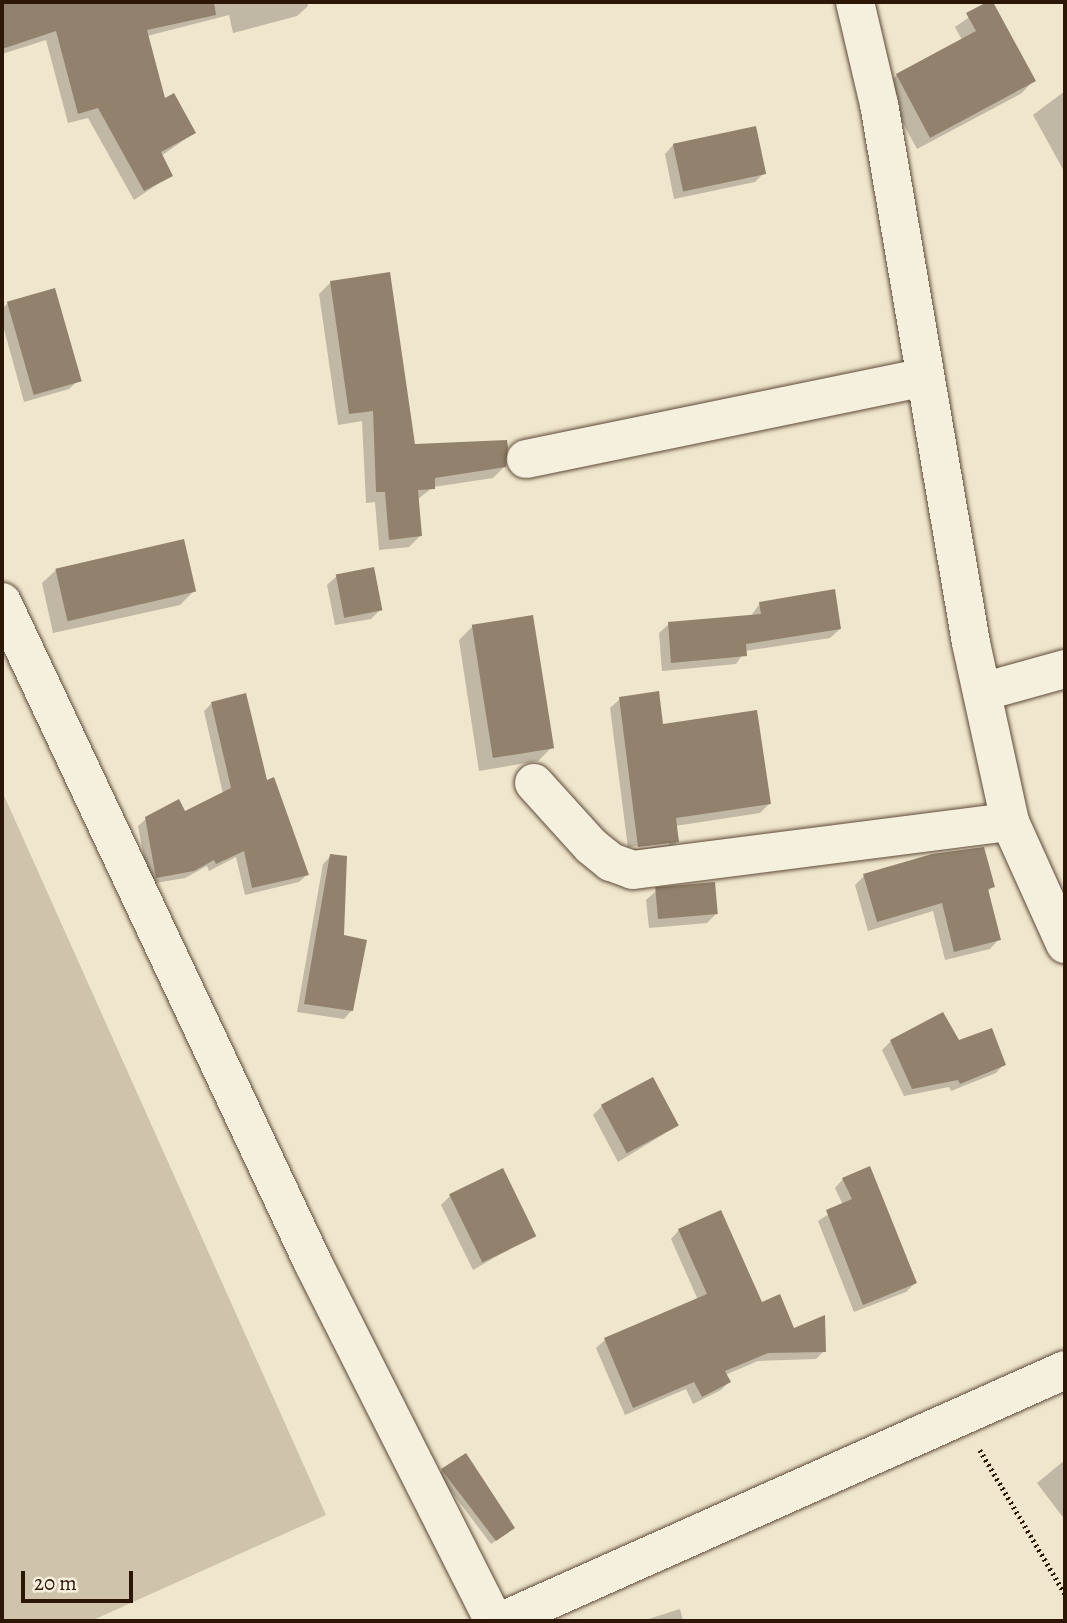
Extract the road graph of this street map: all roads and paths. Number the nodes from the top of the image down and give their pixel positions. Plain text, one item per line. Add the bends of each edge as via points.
1 (855, 2) edge
2 (925, 377) junction
3 (526, 459) dead end
4 (2, 601) edge
5 (1065, 669) edge
6 (982, 692) junction
7 (534, 783) dead end
8 (1010, 822) junction
9 (1065, 944) edge
10 (1065, 1370) edge
11 (960, 1416) junction
12 (1065, 1594) edge
13 (494, 1621) edge
14 (502, 1621) edge

1 - 2 street via 879,104
2 - 3 street
2 - 6 street
4 - 13 street via 313,1263
5 - 6 street
6 - 8 street
7 - 8 street via 591,846 611,862 633,870
8 - 9 street
10 - 11 street
11 - 12 path
11 - 14 street

